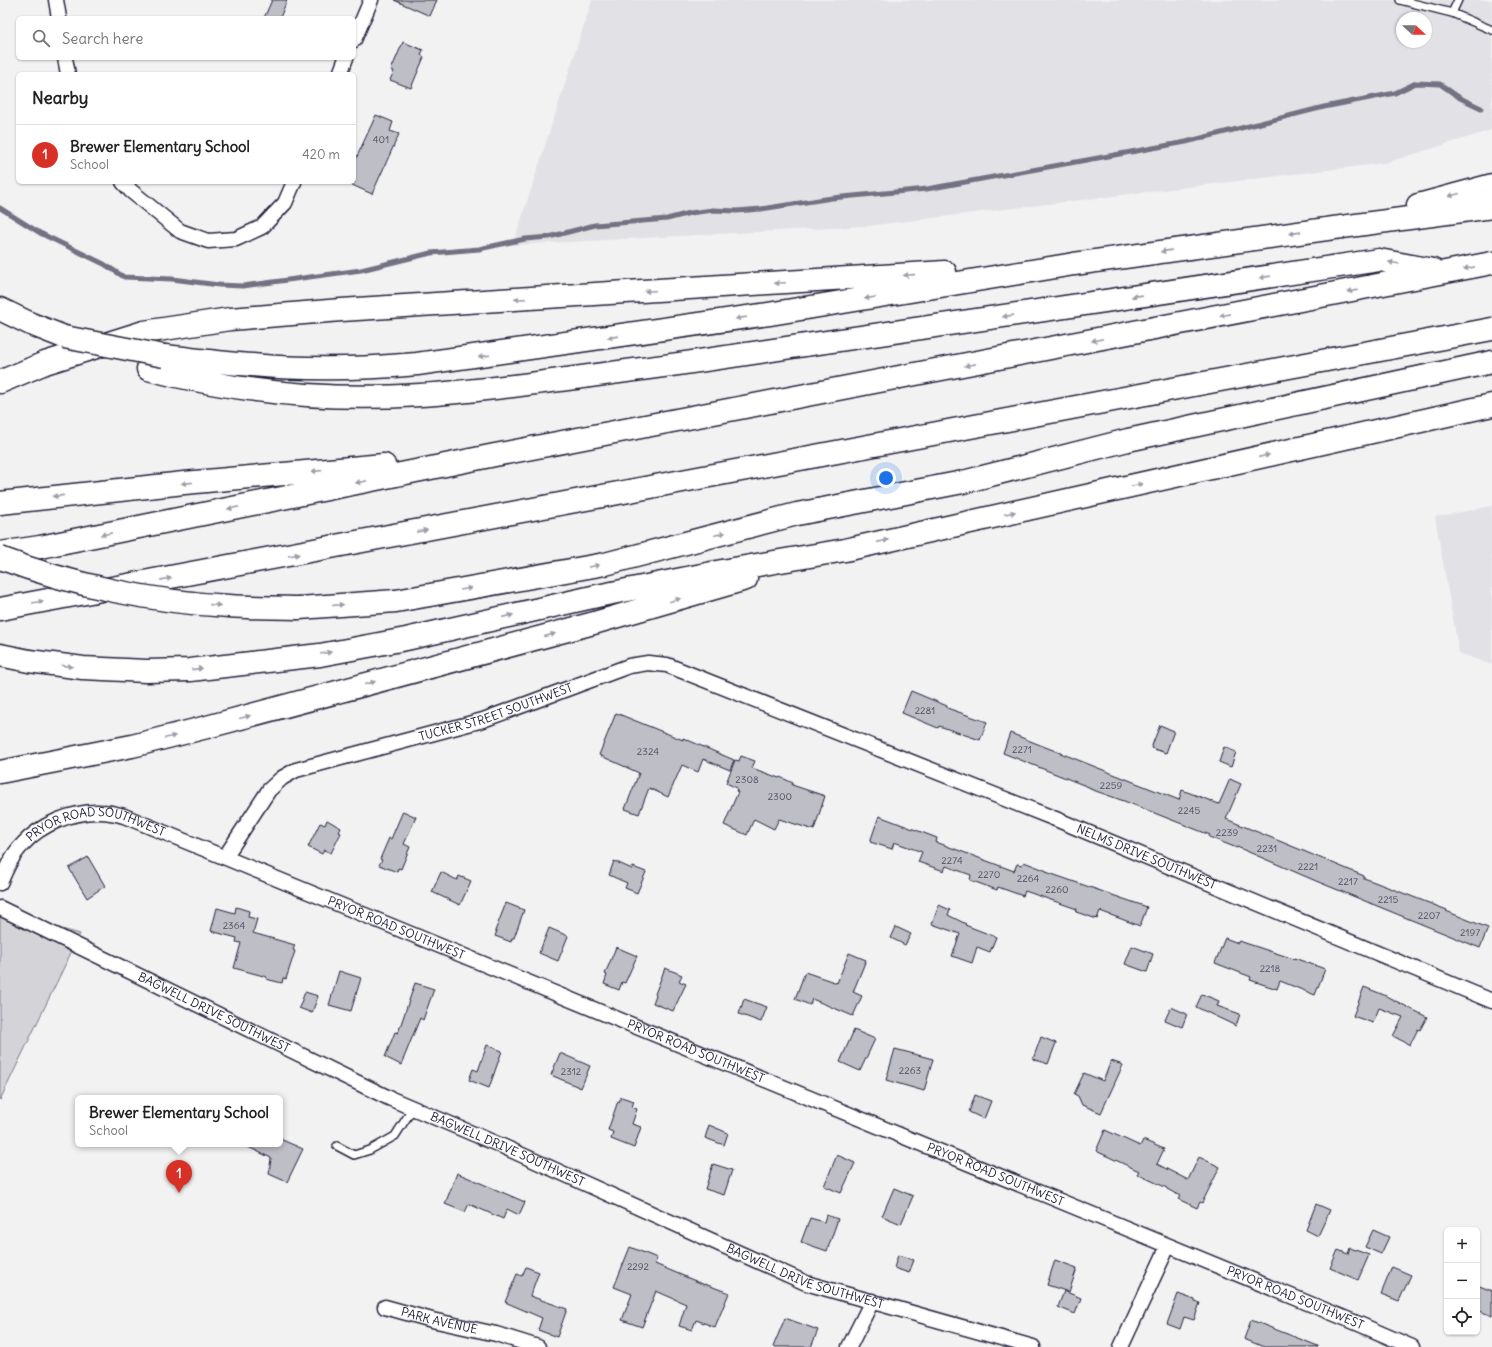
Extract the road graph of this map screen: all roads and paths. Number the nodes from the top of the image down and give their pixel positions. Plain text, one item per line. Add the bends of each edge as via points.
1 (56, 0) edge
2 (371, 0) edge
3 (1400, 0) edge
4 (1458, 0) edge
5 (1452, 13) junction
6 (59, 16) edge
7 (1492, 30) edge
8 (356, 35) edge
9 (65, 60) edge
10 (345, 60) edge
11 (68, 72) edge
12 (341, 72) edge
13 (125, 184) edge
14 (293, 184) edge
15 (1492, 185) edge
16 (1492, 207) edge
17 (1334, 228) junction
18 (1074, 264) junction
19 (1492, 264) edge
20 (1446, 272) junction
21 (0, 309) edge
22 (1492, 330) edge
23 (1492, 362) edge
24 (156, 363) junction
25 (0, 382) edge
26 (1492, 405) edge
27 (1492, 419) edge
28 (1352, 436) junction
29 (495, 455) junction
30 (0, 503) edge
31 (845, 550) junction
32 (0, 553) edge
33 (0, 558) edge
34 (0, 609) edge
35 (0, 655) edge
36 (798, 718) joint
37 (132, 746) junction
38 (0, 762) edge
39 (0, 772) edge
40 (225, 857) junction
41 (0, 883) edge
42 (0, 908) edge
43 (1492, 1001) edge
44 (413, 1108) junction
45 (337, 1146) dead end
46 (1168, 1246) junction
47 (872, 1301) junction
48 (385, 1307) dead end
49 (538, 1347) edge
50 (849, 1347) edge
51 (1033, 1347) edge
52 (1121, 1347) edge
53 (1412, 1347) edge

1 - 6 street
2 - 8 street
3 - 5 lane
4 - 5 lane
5 - 7 lane
9 - 11 street
10 - 12 street
13 - 14 street via 180,232 208,241 236,239 262,227 285,203
15 -> 17 highway
16 - 17 highway
17 -> 18 highway
18 -> 24 highway via 769,314 417,364 376,368 326,368
18 -> 25 highway via 230,319 144,332 45,363
19 -> 20 highway
20 -> 24 highway via 1379,260 678,364 500,388 420,395 324,396 266,391 185,379
20 -> 29 highway
21 - 24 highway, bridge via 64,337
34 -> 22 highway
33 -> 23 highway, bridge via 127,594 185,602 299,608 396,601 605,564 797,514 963,482 1128,440
26 - 28 highway
27 - 28 highway
31 -> 28 highway
29 -> 30 highway via 184,483
29 -> 32 highway
35 -> 31 highway via 29,662 83,668 146,671 190,670 320,654 406,639 722,571
37 -> 31 highway via 594,623
36 - 40 street, TUCKER STREET SOUTHWEST via 667,665 648,663 629,666 483,720 296,770 269,790
36 - 43 street, NELMS DRIVE SOUTHWEST via 1058,820
37 - 38 highway via 75,755
37 - 39 highway
40 - 41 street, PRYOR ROAD SOUTHWEST via 124,816 100,812 76,814 48,824 23,844 7,866
40 - 46 street, PRYOR ROAD SOUTHWEST
42 - 44 street, BAGWELL DRIVE SOUTHWEST
44 - 45 lane via 395,1136 370,1150 354,1155
44 - 47 street, BAGWELL DRIVE SOUTHWEST via 806,1283
46 - 52 street
46 - 53 street, PRYOR ROAD SOUTHWEST
47 - 50 street
47 - 51 street, BAGWELL DRIVE SOUTHWEST
48 - 49 street, PARK AVENUE

